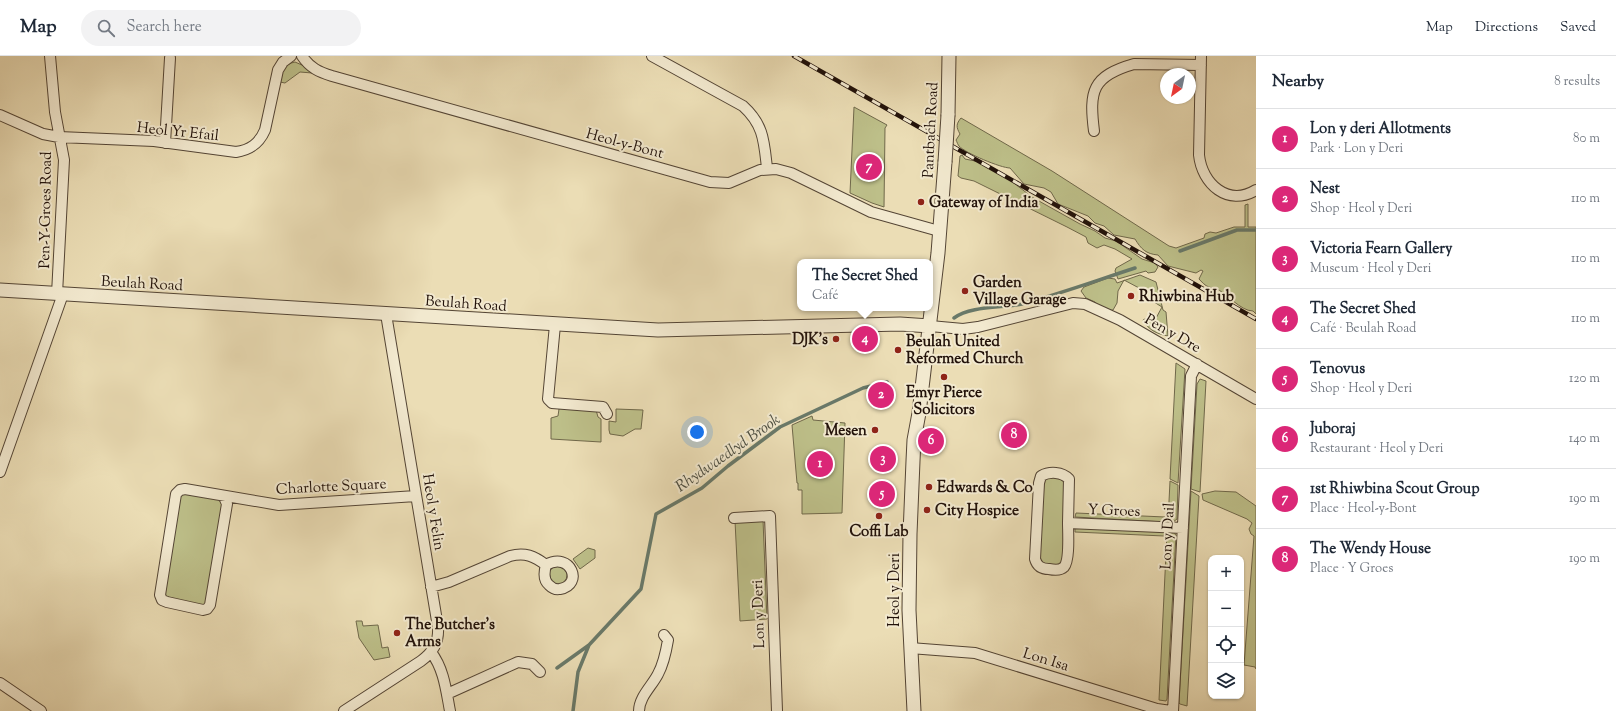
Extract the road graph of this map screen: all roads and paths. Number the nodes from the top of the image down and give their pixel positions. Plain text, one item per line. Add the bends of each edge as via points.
1 (50, 56) edge
2 (291, 56) edge
3 (302, 56) edge
4 (652, 56) edge
5 (949, 56) edge
6 (170, 58) dead end
7 (1201, 60) edge
8 (0, 115) edge
9 (1094, 131) dead end
10 (59, 137) junction
11 (165, 143) junction
12 (767, 168) junction
13 (1256, 190) edge
14 (939, 231) junction
15 (0, 290) edge
16 (60, 294) junction
17 (933, 294) edge
18 (931, 311) edge
19 (386, 314) junction
20 (555, 325) junction
21 (930, 326) junction
22 (1196, 364) junction
23 (1256, 399) edge
24 (607, 414) dead end
25 (0, 472) edge
26 (416, 496) junction
27 (224, 497) junction
28 (734, 518) dead end
29 (1068, 523) junction
30 (1183, 528) junction
31 (546, 565) dead end
32 (431, 587) junction
33 (664, 635) dead end
34 (910, 648) junction
35 (431, 652) junction
36 (540, 672) dead end
37 (0, 683) edge
38 (447, 694) junction
39 (41, 711) edge
40 (344, 711) edge
41 (450, 711) edge
42 (638, 711) edge
43 (777, 711) edge
44 (914, 711) edge
45 (1172, 711) edge

1 - 10 street, Pen-Y-Groes Road
2 - 11 street, Heol Yr Efail via 278,70 265,130 254,146 236,152
3 - 12 street, Heol-y-Bont via 310,66 332,76 710,182 729,183
4 - 12 street via 744,106 762,131
5 - 14 street, Pantbach Road, bridge via 948,115
6 - 11 street
7 - 9 street via 1134,64 1103,77 1098,81 1093,96
7 - 13 street via 1200,164 1208,182 1221,191 1247,194
8 - 10 street, Heol Yr Efail via 43,134
10 - 11 street, Heol Yr Efail
10 - 16 street, Pen-Y-Groes Road via 64,160
12 - 14 street via 791,173 871,212
14 - 17 street, Pantbach Road
15 - 16 street, Beulah Road
16 - 19 street, Beulah Road
16 - 25 street, Pen-Y-Groes Road
18 - 21 street, Pantbach Road
19 - 20 street, Beulah Road
19 - 26 street, Heol y Felin
20 - 21 street, Beulah Road via 658,330 900,324
20 - 24 street via 548,399 552,403 603,407
21 - 22 street, Pen y Dre via 978,327 1078,303 1111,315
21 - 34 street, Heol y Deri via 914,440
22 - 23 street, Pen y Dre
22 - 30 street, Lon y Dail via 1191,376
26 - 27 street, Charlotte Square via 279,505
26 - 32 street, Heol y Felin
27 - 27 street, Charlotte Square via 185,489 176,494 160,595 162,600 203,610 210,605 227,504
28 - 43 street, Lon y Deri via 770,516
29 - 29 street, Y Groes via 1065,566 1055,570 1040,567 1035,559 1039,479 1044,474 1061,474 1069,479
29 - 30 street, Y Groes
30 - 45 street, Lon y Dail
31 - 32 street via 534,556 517,554
32 - 35 street, Heol y Felin via 438,632 437,641
33 - 42 street via 668,640 666,655 658,676
34 - 44 street, Heol y Deri
34 - 45 street, Lon Isa via 975,653 1157,709
35 - 38 street via 440,666
35 - 40 street
36 - 38 street via 532,664 518,662
37 - 39 street
38 - 41 street

